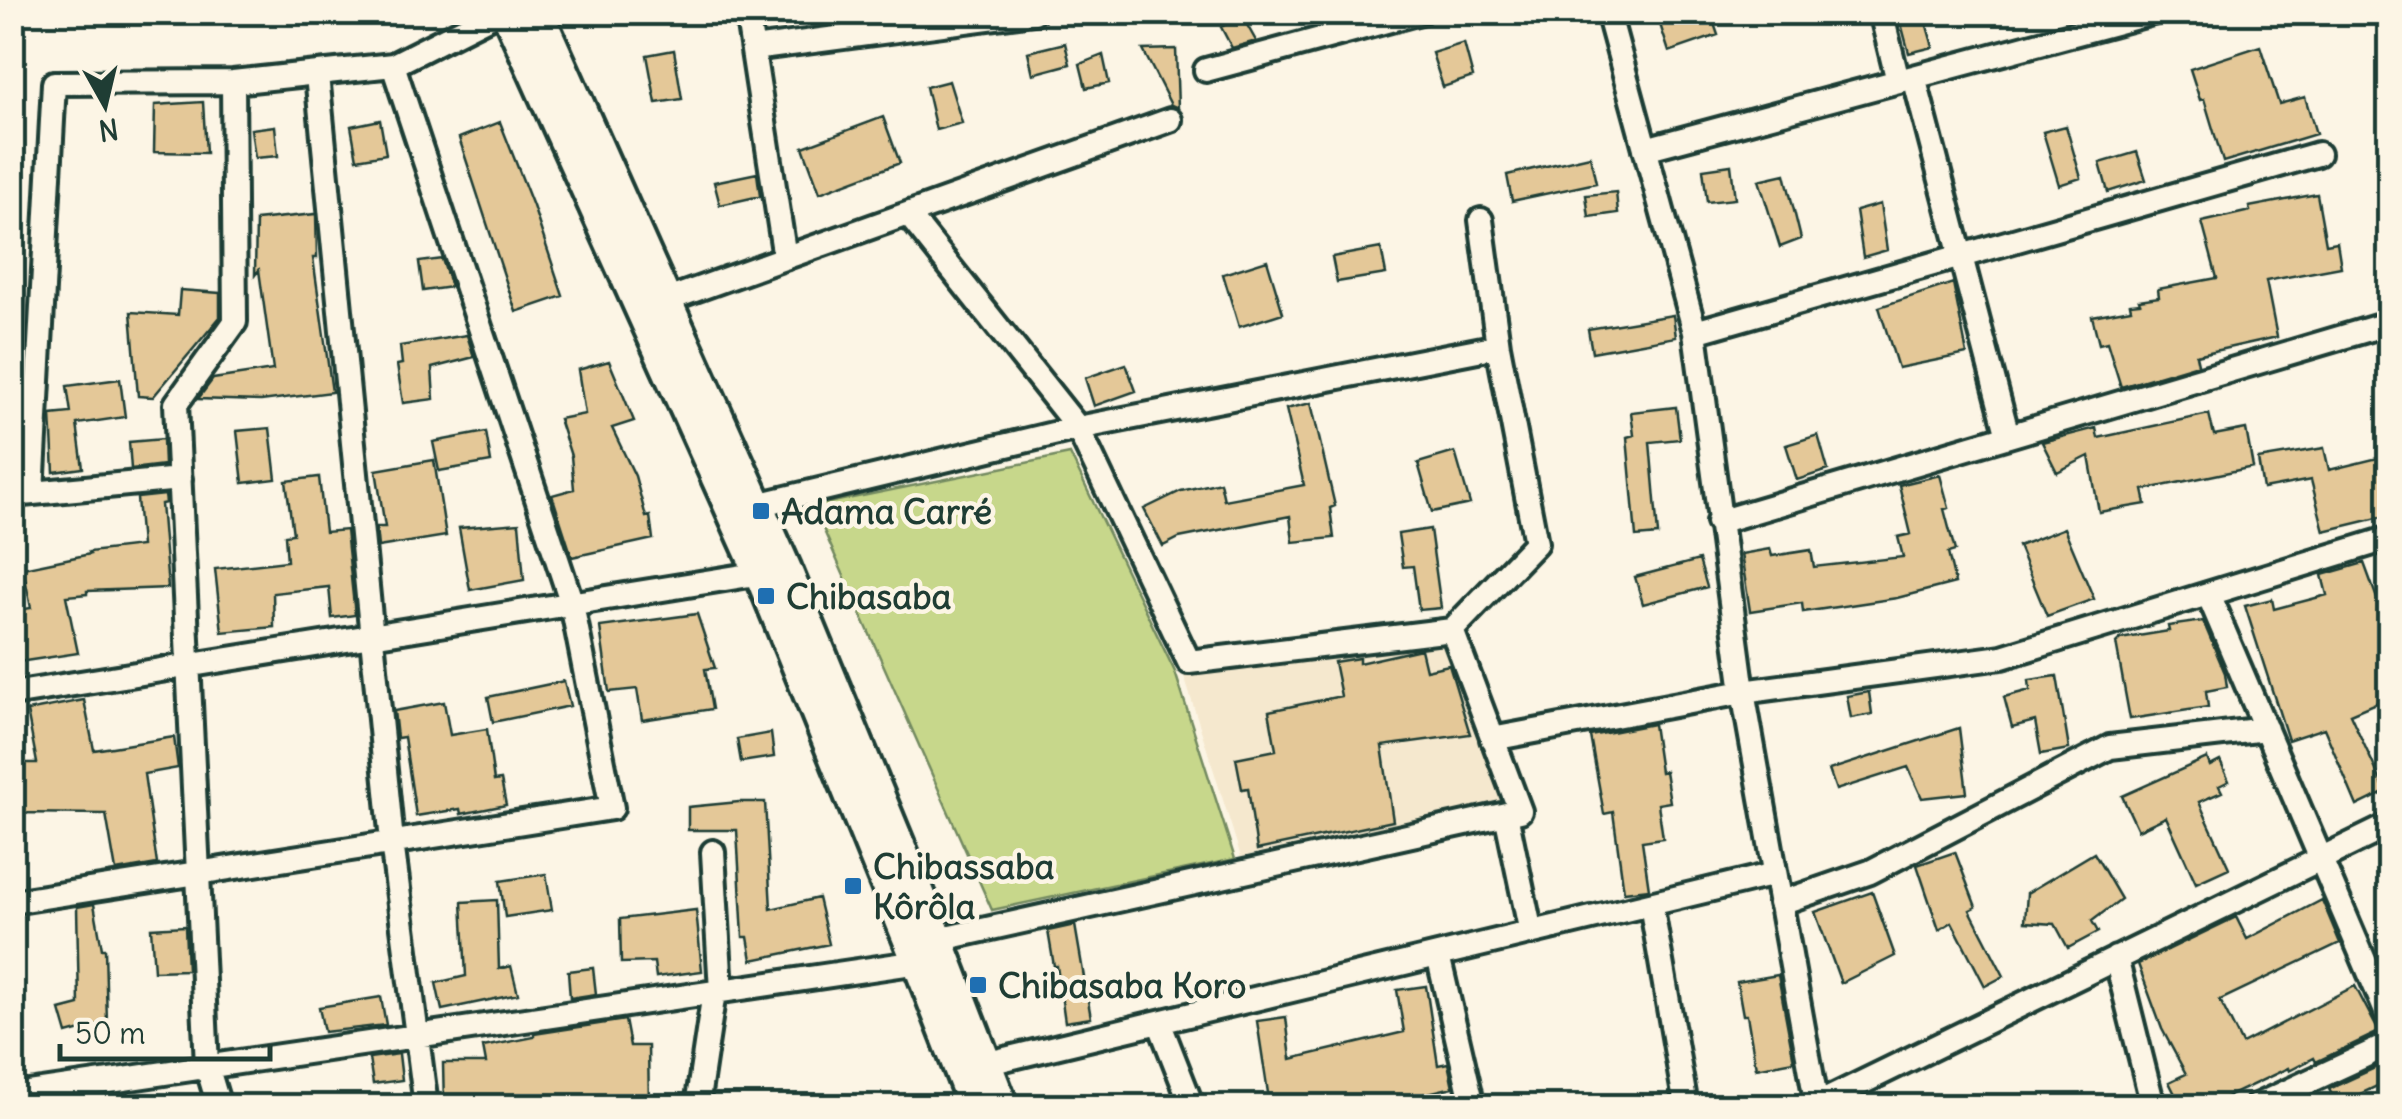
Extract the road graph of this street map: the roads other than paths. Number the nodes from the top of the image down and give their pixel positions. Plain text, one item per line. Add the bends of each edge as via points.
1 (498, 12) edge
2 (508, 12) edge
3 (536, 12) edge
4 (747, 12) edge
5 (1034, 12) edge
6 (1420, 12) edge
7 (1608, 12) edge
8 (1881, 12) edge
9 (2156, 12) edge
10 (1378, 18) edge
11 (753, 49) junction
12 (393, 65) junction
13 (1206, 70) dead end
14 (316, 75) junction
15 (1906, 79) junction
16 (233, 82) junction
17 (1170, 120) dead end
18 (1645, 149) junction
19 (2318, 154) dead end
20 (908, 214) junction
21 (1480, 220) dead end
22 (1961, 256) junction
23 (785, 258) junction
24 (666, 300) junction
25 (2390, 322) edge
26 (1695, 332) junction
27 (1498, 346) junction
28 (1078, 428) junction
29 (2008, 436) junction
30 (180, 478) junction
31 (22, 494) edge
32 (756, 505) junction
33 (1718, 522) junction
34 (2390, 538) edge
35 (773, 572) junction
36 (2208, 594) junction
37 (572, 604) junction
38 (1452, 630) junction
39 (370, 636) junction
40 (188, 666) junction
41 (1743, 692) junction
42 (12, 694) edge
43 (2266, 729) junction
44 (1492, 739) junction
45 (1506, 814) junction
46 (2390, 825) edge
47 (392, 842) junction
48 (713, 852) dead end
49 (2320, 859) junction
50 (198, 873) junction
51 (1776, 874) junction
52 (12, 902) edge
53 (1780, 902) junction
54 (1651, 904) junction
55 (1531, 933) junction
56 (928, 951) junction
57 (1438, 955) junction
58 (2116, 958) junction
59 (717, 991) junction
60 (2390, 1020) edge
61 (1158, 1022) junction
62 (417, 1035) junction
63 (2390, 1044) edge
64 (984, 1064) junction
65 (207, 1066) junction
66 (14, 1094) edge
67 (218, 1106) edge
68 (426, 1106) edge
69 (697, 1106) edge
70 (975, 1106) edge
71 (1001, 1106) edge
72 (1192, 1106) edge
73 (1473, 1106) edge
74 (1686, 1106) edge
75 (1816, 1106) edge
76 (2153, 1106) edge
77 (2256, 1106) edge

1 - 12 street
2 - 35 main road
3 - 24 main road
4 - 11 street
5 - 11 street
6 - 10 street
7 - 18 street
8 - 15 street
9 - 15 street
10 - 13 street
11 - 23 street
12 - 14 street
12 - 37 street
14 - 16 street
14 - 39 street
15 - 18 street
15 - 22 street
16 - 30 street via 234,322 176,404
16 - 31 street via 54,83
17 - 20 street
18 - 26 street
19 - 22 street
20 - 23 street
20 - 28 street
21 - 27 street
22 - 26 street
22 - 29 street
23 - 24 street
24 - 32 main road
25 - 29 street
26 - 33 street
27 - 28 street
27 - 38 street via 1536,543
28 - 32 street
28 - 38 street via 1189,662
29 - 33 street
30 - 31 street
30 - 40 street
32 - 35 main road
33 - 41 street
34 - 36 street
35 - 37 street
35 - 56 main road
36 - 41 street via 2002,657
36 - 43 street
37 - 39 street
37 - 47 street via 612,808
38 - 44 street
39 - 40 street
39 - 47 street
40 - 42 street
40 - 50 street
41 - 44 street
41 - 51 street
43 - 49 street
43 - 53 street via 2110,747 1870,872
44 - 45 street via 1520,811
45 - 55 street
45 - 56 street
46 - 49 street
47 - 50 street
47 - 62 street
48 - 59 street
49 - 58 street
49 - 60 street
50 - 52 street
50 - 65 street
51 - 53 street
51 - 54 street
53 - 75 street
54 - 55 street
54 - 74 street
55 - 57 street
56 - 59 street
56 - 64 main road
56 - 70 main road
57 - 61 street
57 - 73 street
58 - 75 street
58 - 76 street
59 - 62 street
59 - 69 street
61 - 64 street
61 - 72 street
62 - 65 street
62 - 68 street
63 - 77 street
64 - 71 main road
65 - 66 street
65 - 67 street

